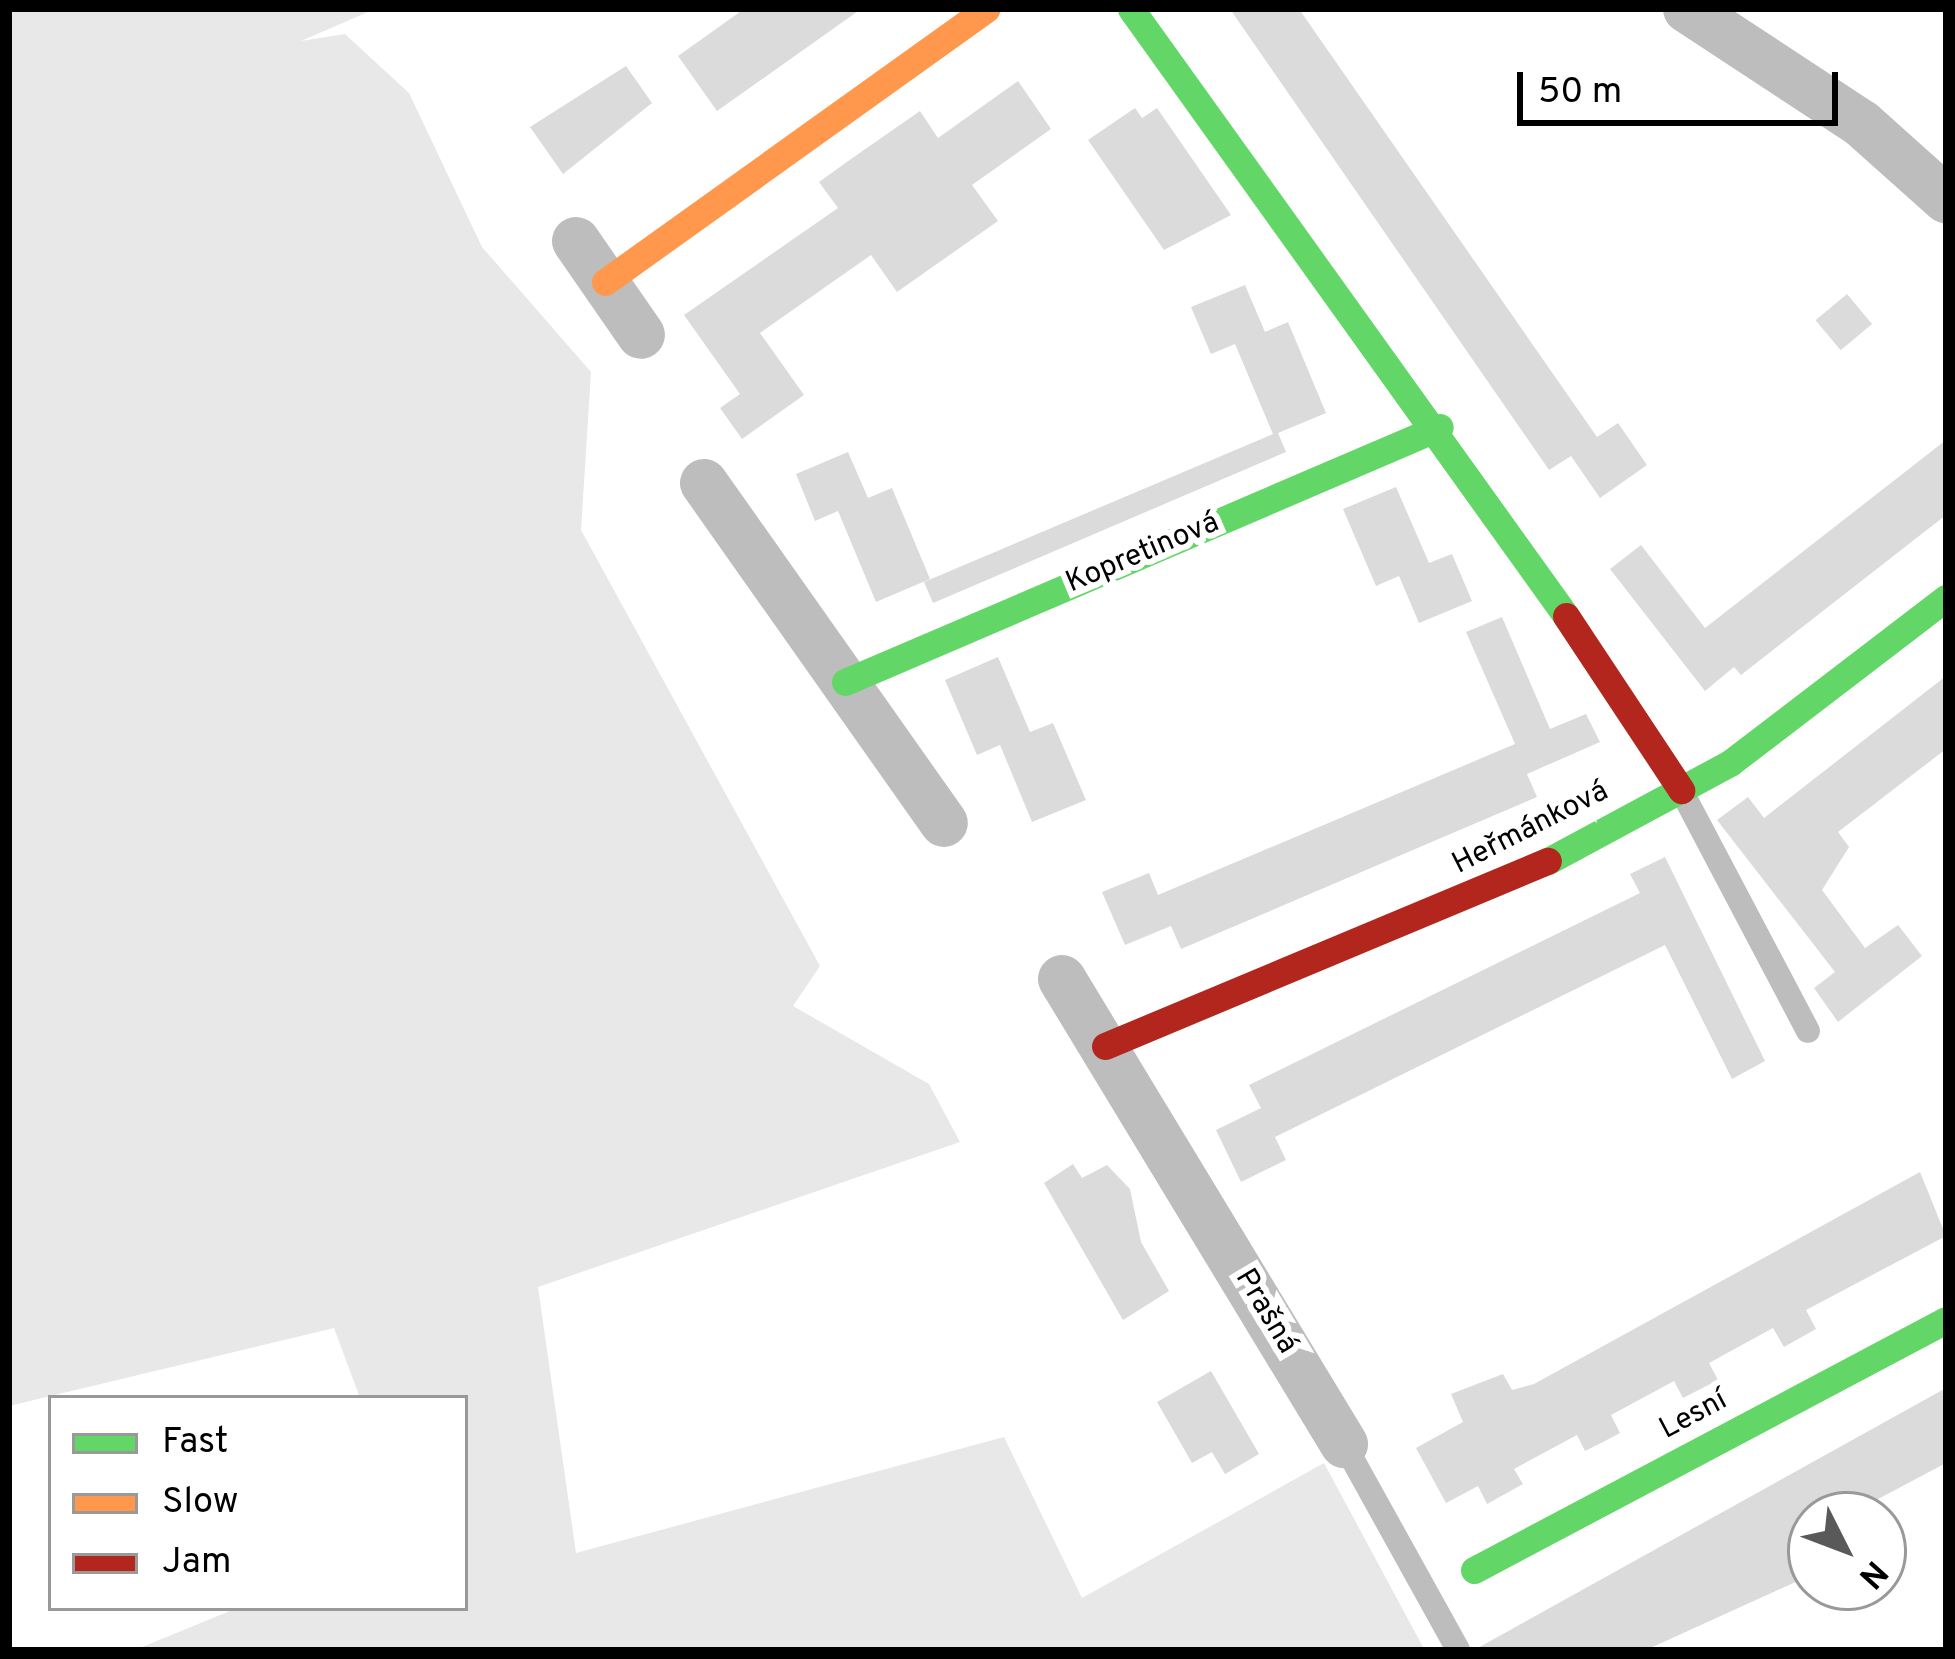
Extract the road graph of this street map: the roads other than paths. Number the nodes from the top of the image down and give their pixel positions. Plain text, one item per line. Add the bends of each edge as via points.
1 (986, 9) edge
2 (1131, 9) edge
3 (1687, 9) edge
4 (1946, 199) edge
5 (576, 241) dead end
6 (604, 282) junction
7 (641, 335) dead end
8 (1440, 427) junction
9 (704, 483) dead end
10 (1946, 598) edge
11 (845, 682) junction
12 (1681, 790) junction
13 (944, 824) dead end
14 (1061, 979) dead end
15 (1808, 1031) dead end
16 (1105, 1046) junction
17 (1946, 1320) edge
18 (1344, 1444) joint
19 (1474, 1570) dead end
20 (1458, 1650) edge

1 - 6 street
2 - 8 street
3 - 4 street via 1862,124
5 - 6 street
6 - 7 street
8 - 11 street, Kopretinová
8 - 12 street
9 - 11 street
10 - 12 street, Heřmánková
11 - 13 street
12 - 15 lane
12 - 16 street, Heřmánková via 1504,884
14 - 16 street, Prašná
16 - 18 street, Prašná
17 - 19 street, Lesní
18 - 20 lane, Prašná

